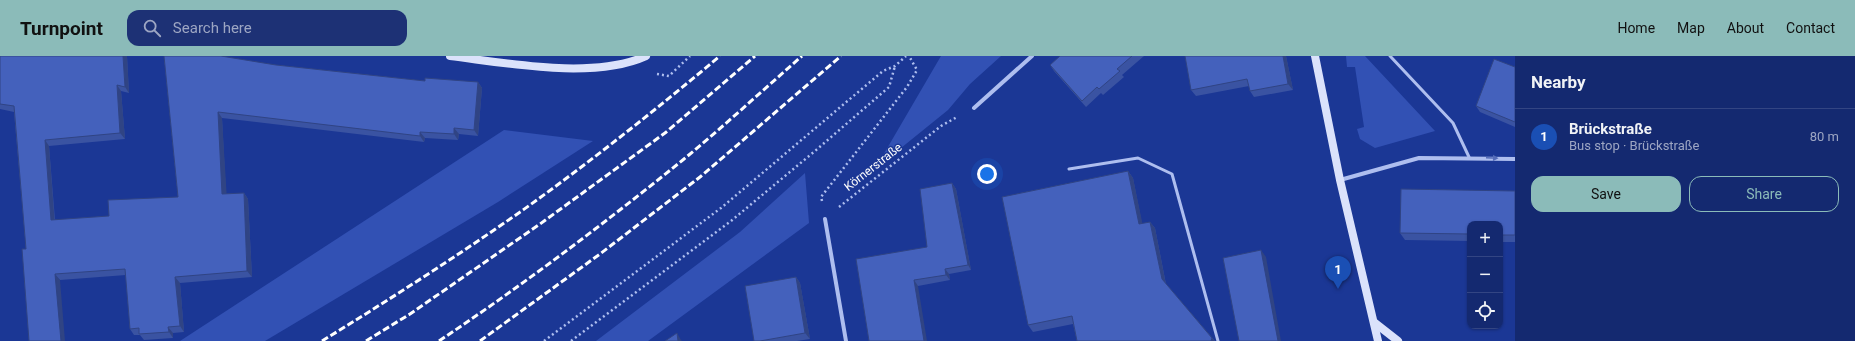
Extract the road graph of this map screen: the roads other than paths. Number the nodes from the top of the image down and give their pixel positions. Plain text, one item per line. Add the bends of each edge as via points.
1 (450, 56) edge
2 (646, 56) edge
3 (1032, 56) edge
4 (1315, 56) edge
5 (1390, 56) edge
6 (974, 108) road end
7 (1469, 157) junction
8 (1515, 159) edge
9 (1069, 169) dead end
10 (1340, 180) junction
11 (825, 219) road end
12 (1375, 323) junction
13 (846, 341) edge
14 (1218, 341) edge
15 (1378, 341) edge
16 (1398, 341) edge

1 - 2 street via 561,68 605,67
3 - 6 street
4 - 10 street
5 - 7 lane via 1453,123
7 -> 8 street
7 - 10 street via 1419,158
9 - 14 lane via 1138,158 1172,174
10 - 12 street
11 - 13 street
12 - 15 street
12 - 16 street

